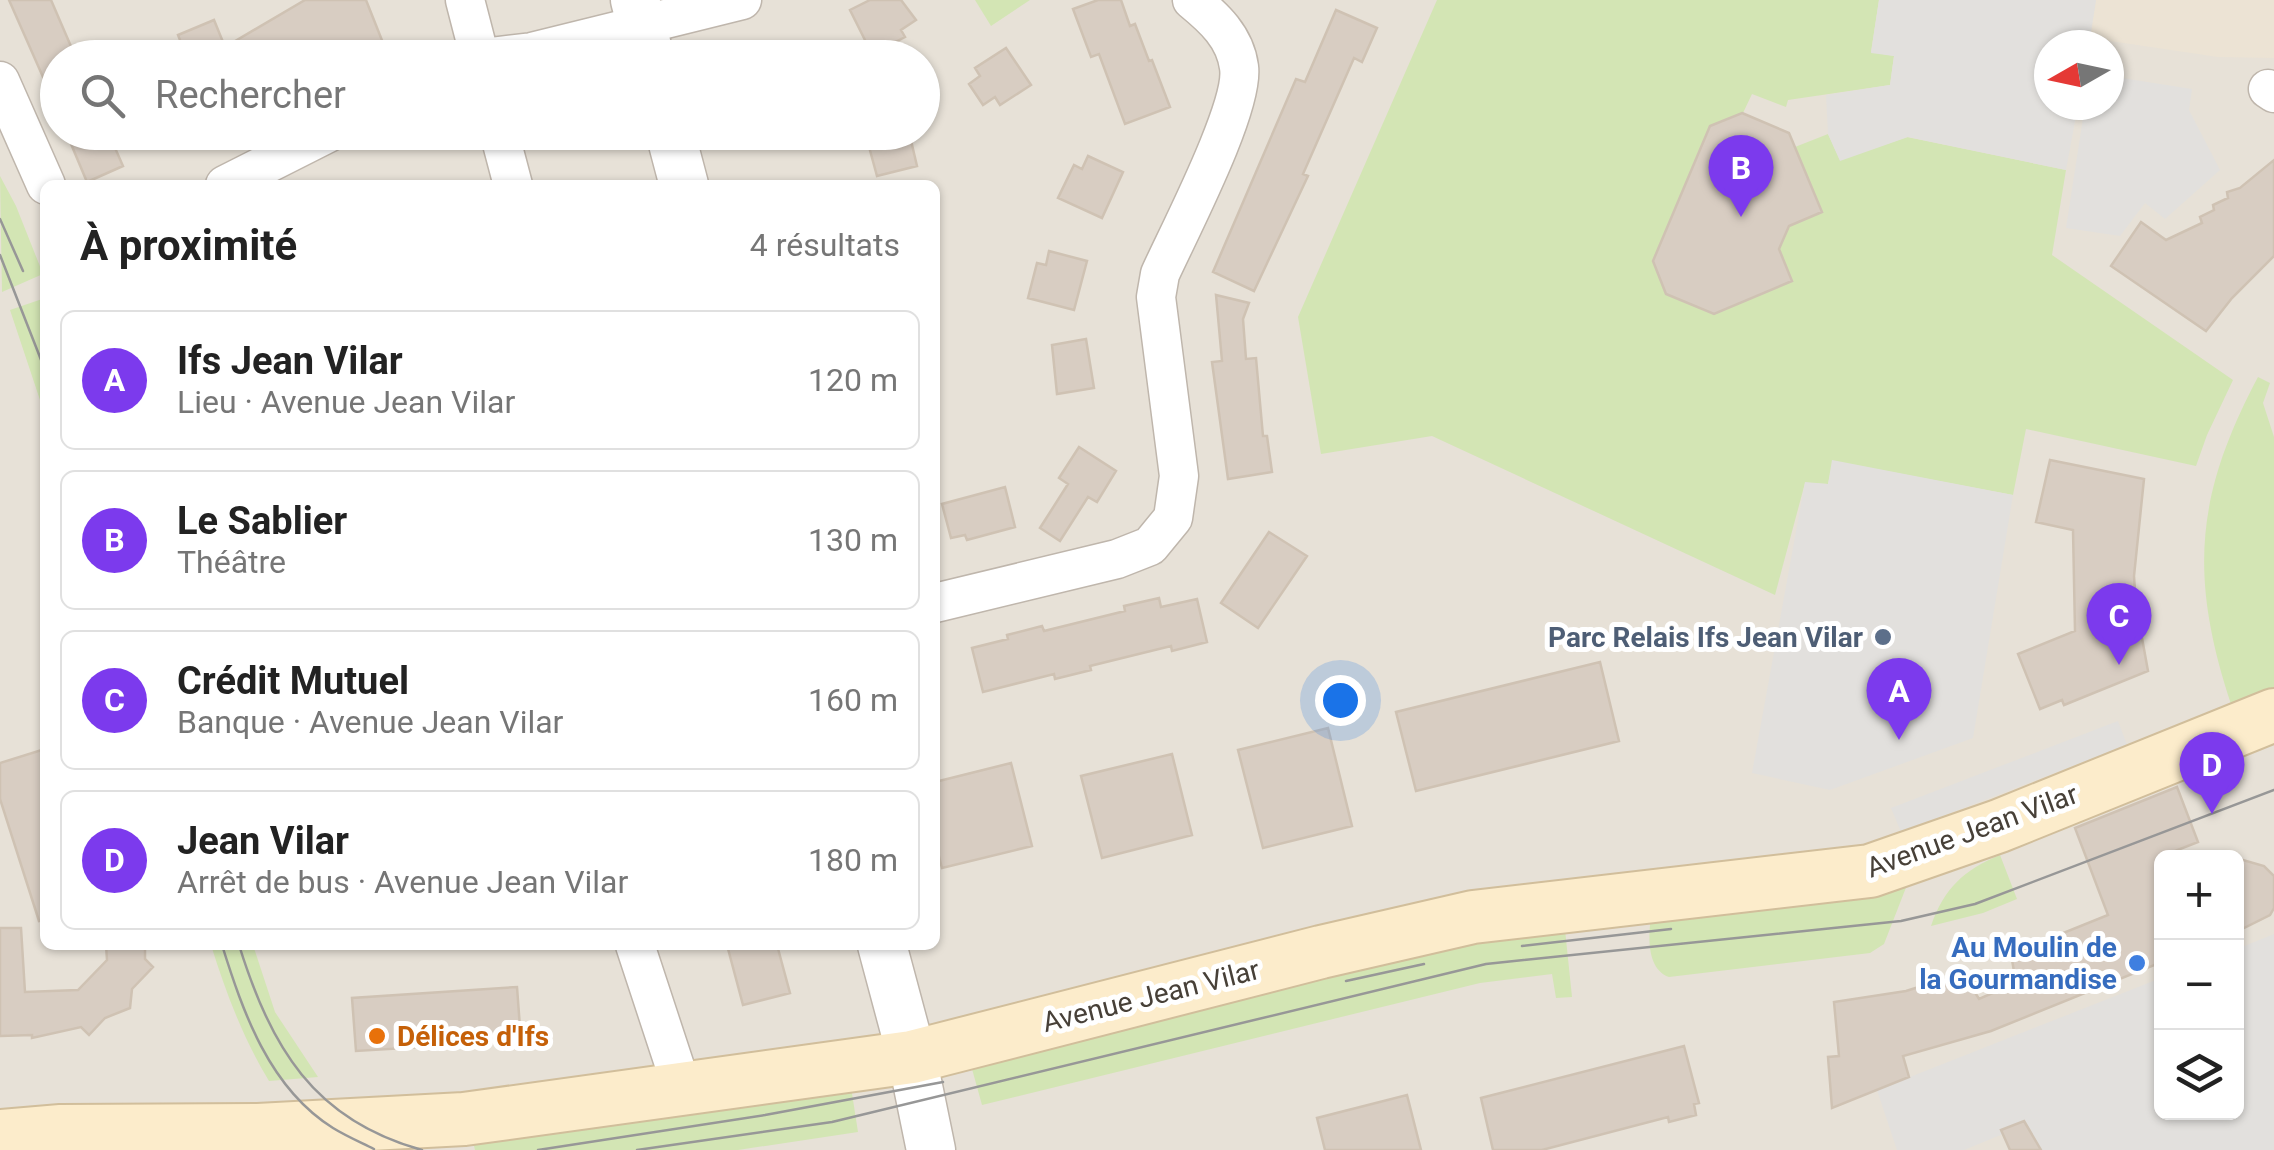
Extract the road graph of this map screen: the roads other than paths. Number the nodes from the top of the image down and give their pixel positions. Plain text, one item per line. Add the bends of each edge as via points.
1 (465, 0) edge
2 (742, 0) edge
3 (1192, 0) edge
4 (642, 27) edge
5 (476, 40) edge
6 (585, 40) edge
7 (0, 82) edge
8 (294, 150) edge
9 (504, 150) edge
10 (675, 150) edge
11 (44, 180) edge
12 (235, 180) edge
13 (512, 180) edge
14 (683, 180) edge
15 (940, 603) edge
16 (2274, 715) edge
17 (637, 950) edge
18 (883, 950) edge
19 (912, 1057) junction
20 (683, 1091) junction
21 (0, 1136) edge
22 (179, 1140) edge
23 (931, 1150) edge

1 - 5 street
2 - 4 street
3 - 15 street via 1227,32 1240,68 1232,112 1160,274 1156,297 1179,476 1172,518 1150,546 1117,560
4 - 6 street
7 - 11 street
8 - 12 street
9 - 13 street
10 - 14 street
16 - 19 main road, Avenue Jean Vilar via 1870,871 1473,917
17 - 20 street
18 - 19 street
19 - 20 main road, Avenue Jean Vilar
19 - 23 street
20 - 22 main road, Avenue Jean Vilar via 464,1119
21 - 22 main road, Avenue Jean Vilar via 61,1131

